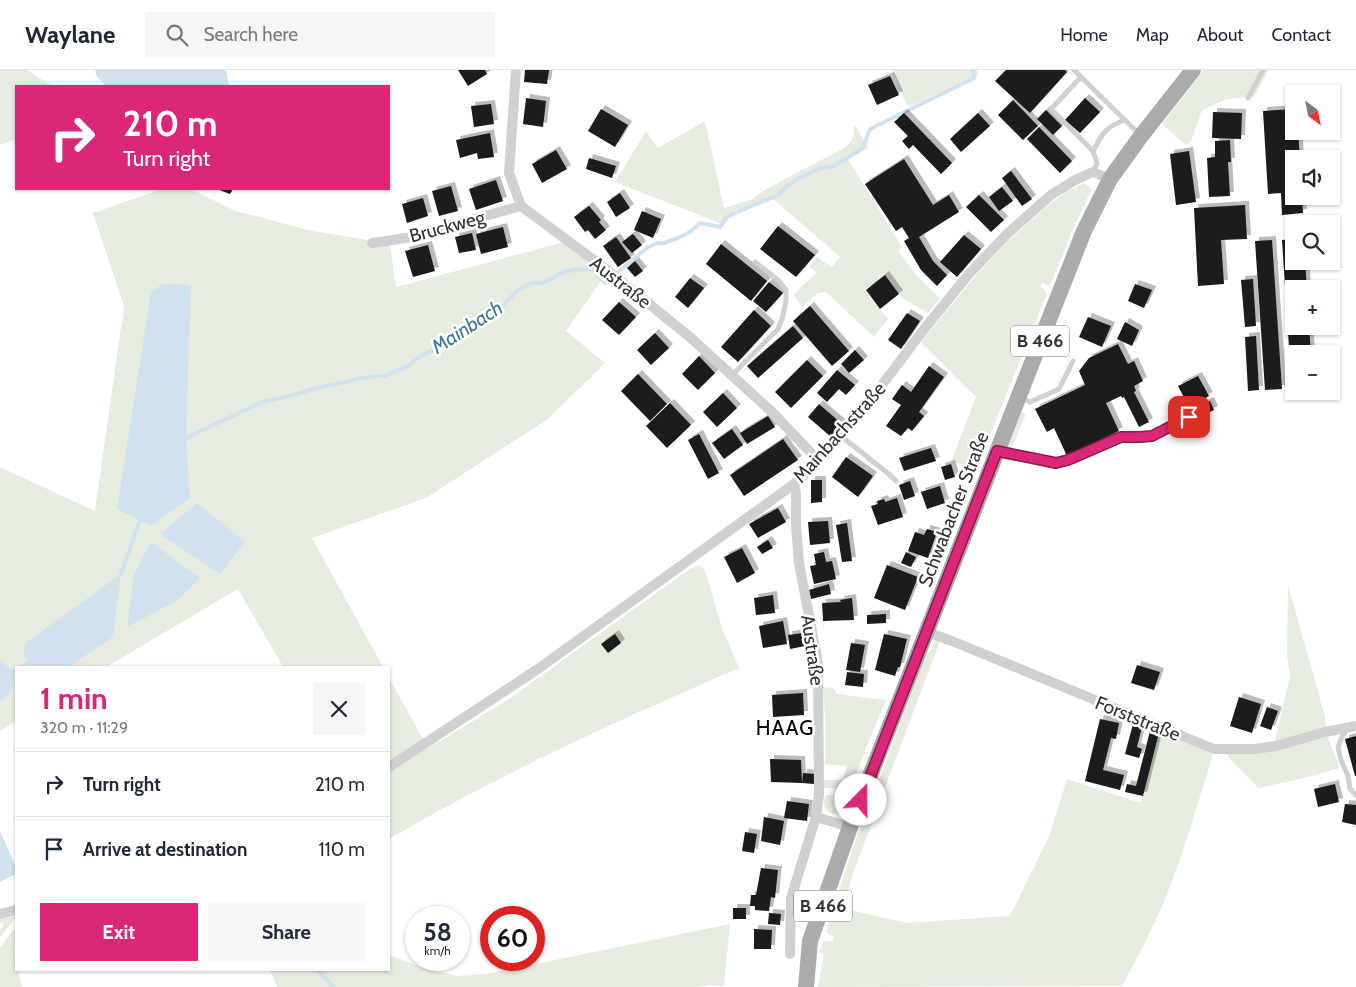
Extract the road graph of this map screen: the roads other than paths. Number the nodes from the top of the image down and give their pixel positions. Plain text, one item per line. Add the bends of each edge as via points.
1 (516, 70) edge
2 (1074, 70) edge
3 (1193, 70) edge
4 (1263, 70) edge
5 (1081, 77) junction
6 (1248, 98) dead end
7 (1125, 120) junction
8 (1141, 136) junction
9 (1093, 151) junction
10 (1093, 172) junction
11 (1110, 180) junction
12 (522, 206) junction
13 (372, 243) dead end
14 (756, 262) dead end
15 (1072, 361) dead end
16 (732, 375) junction
17 (1018, 397) junction
18 (1189, 417) dead end
19 (841, 436) junction
20 (997, 451) junction
21 (817, 459) junction
22 (896, 481) dead end
23 (794, 484) junction
24 (927, 632) junction
25 (1352, 727) edge
26 (390, 766) edge
27 (1356, 795) edge
28 (816, 817) junction
29 (850, 828) junction
30 (15, 910) edge
31 (0, 914) edge
32 (790, 954) dead end
33 (806, 987) edge

1 - 12 street via 510,173
2 - 5 lane
3 - 8 main road, Schwabacher Straße / B 466
4 - 6 lane
5 - 7 lane
5 - 9 lane via 1050,109
7 - 8 lane
7 - 9 lane via 1111,125
8 - 11 main road, Schwabacher Straße / B 466
9 - 10 lane via 1097,163
10 - 11 street
10 - 19 street, Mainbachstraße via 1051,194 1000,241 925,328
11 - 17 main road, Schwabacher Straße / B 466 via 1084,231
12 - 13 street, Bruckweg via 420,236
12 - 16 street, Austraße via 606,269
14 - 16 lane via 786,290 783,316 778,329
15 - 17 lane via 1059,390 1030,402
16 - 21 street, Austraße
17 - 20 main road, Schwabacher Straße / B 466
18 - 20 lane via 1152,436 1121,437 1062,462
19 - 21 street, Mainbachstraße
19 - 22 lane
20 - 24 main road, Schwabacher Straße / B 466
21 - 23 street, Mainbachstraße
23 - 26 street, Mainbachstraße via 538,669
23 - 28 street, Austraße via 799,563 818,663 819,794
24 - 25 street, Forststraße via 1214,749 1276,746
24 - 29 main road, Schwabacher Straße / B 466
25 - 27 lane via 1338,747 1350,789
28 - 29 street
28 - 32 street, Austraße via 791,898
29 - 33 main road, Schwabacher Straße / B 466 via 810,941
30 - 31 street

